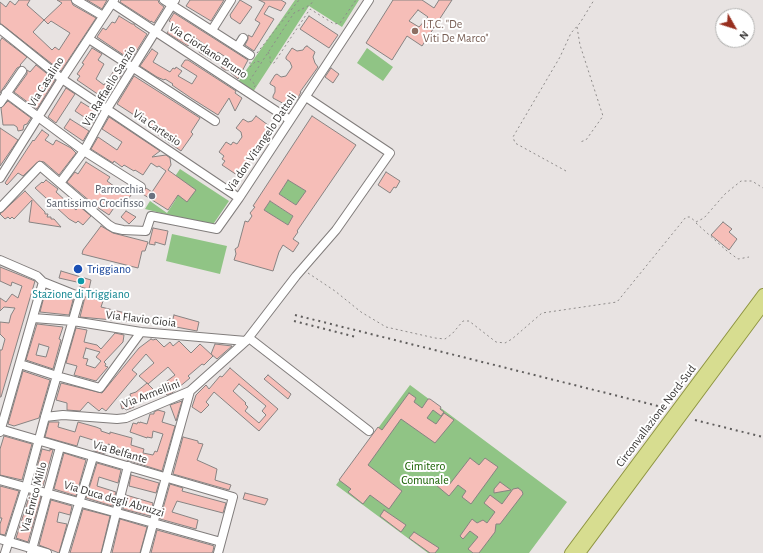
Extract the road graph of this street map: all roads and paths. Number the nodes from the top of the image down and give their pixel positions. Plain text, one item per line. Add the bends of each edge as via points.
1 (76, 0) edge
2 (164, 0) edge
3 (231, 0) edge
4 (299, 0) edge
5 (314, 0) edge
6 (356, 0) edge
7 (369, 0) edge
8 (594, 0) edge
9 (113, 2) edge
10 (174, 2) edge
11 (103, 16) junction
12 (576, 27) junction
13 (0, 30) edge
14 (212, 30) junction
15 (156, 32) junction
16 (89, 38) junction
17 (243, 38) dead end
18 (238, 46) junction
19 (268, 52) junction
20 (250, 55) dead end
21 (261, 63) junction
22 (133, 68) junction
23 (22, 71) dead end
24 (62, 79) junction
25 (6, 93) junction
26 (250, 93) junction
27 (306, 97) junction
28 (0, 103) edge
29 (107, 109) junction
30 (38, 118) junction
31 (290, 120) junction
32 (214, 121) dead end
33 (580, 142) dead end
34 (84, 151) junction
35 (566, 171) dead end
36 (1, 174) edge
37 (60, 183) junction
38 (141, 187) dead end
39 (763, 188) edge
40 (239, 198) junction
41 (0, 208) edge
42 (696, 222) junction
43 (749, 257) dead end
44 (0, 260) edge
45 (296, 276) junction
46 (43, 282) junction
47 (763, 294) edge
48 (763, 306) edge
49 (33, 318) junction
50 (72, 321) junction
51 (141, 332) junction
52 (248, 339) junction
53 (20, 364) junction
54 (57, 376) junction
55 (190, 391) junction
56 (44, 418) junction
57 (0, 430) edge
58 (369, 431) dead end
59 (38, 441) junction
60 (60, 447) junction
61 (93, 457) junction
62 (128, 466) junction
63 (167, 478) junction
64 (0, 480) edge
65 (26, 487) junction
66 (48, 493) junction
67 (78, 501) junction
68 (116, 512) junction
69 (154, 523) junction
70 (0, 539) edge
71 (9, 542) junction
72 (221, 542) junction
73 (32, 551) edge
74 (5, 553) edge
75 (47, 553) edge
76 (64, 553) edge
77 (106, 553) edge
78 (145, 553) edge
79 (218, 553) edge
80 (570, 553) edge
81 (580, 553) edge

1 - 11 street
2 - 10 street
3 - 14 street
4 - 21 path via 249,63 250,67 256,61
5 - 19 path via 294,14
6 - 19 path via 340,23 334,24 310,9 272,64
7 - 27 street, Via don Vitangelo Dattoli
8 - 12 path
9 - 11 street, Via Casalino
9 - 15 street, Via Giordano Bruno
10 - 14 street
10 - 15 street, Via Raffaello Sanzio
11 - 16 street, Via Casalino
12 - 33 path via 603,116 586,140
12 - 35 path via 513,137 516,143
13 - 24 street, Via Cartesio
14 - 18 street
15 - 22 street, Via Raffaello Sanzio
15 - 26 street, Via Giordano Bruno
16 - 22 street
16 - 24 street, Via Casalino
17 - 18 street
18 - 20 street
19 - 21 path
21 - 26 path via 250,80 256,85
22 - 29 street, Via Raffaello Sanzio
22 - 32 street
23 - 25 street
24 - 29 street, Via Cartesio
24 - 30 street, Via Casalino
25 - 28 street
25 - 30 street
26 - 31 street, Via Giordano Bruno
27 - 31 street, Via don Vitangelo Dattoli
27 - 45 street, Via Armellini via 390,153 336,230
29 - 34 street, Via Raffaello Sanzio
29 - 40 street, Via Cartesio
30 - 34 street
30 - 36 street, Via Casalino
31 - 40 street, Via don Vitangelo Dattoli
34 - 37 street, Via Raffaello Sanzio
34 - 38 street
37 - 40 street, Via don Vitangelo Dattoli via 109,225 123,230 146,232 152,216 217,229
37 - 41 street via 40,166
39 - 42 path via 752,181 741,181 724,194 704,218
42 - 43 path via 738,259
42 - 45 path via 686,217 617,302 542,312 505,343 496,342 469,321 463,321 445,339 386,326 361,312 307,273
44 - 46 street via 37,276
45 - 52 street, Via Armellini
46 - 49 street
46 - 50 street via 78,296
47 - 80 main road, Circonvallazione Nord-Sud
48 - 81 main road, Circonvallazione Nord-Sud
49 - 50 street, Via Flavio Gioia
49 - 53 street
50 - 51 street, Via Flavio Gioia
50 - 54 street
51 - 52 street, Via Flavio Gioia
51 - 54 street via 100,388
52 - 55 street, Via Armellini
52 - 58 street
53 - 54 street
53 - 57 street
54 - 56 street
55 - 56 street, Via Armellini via 126,418 63,415
55 - 63 street
56 - 59 street
57 - 59 street, Via Belfante
59 - 60 street, Via Belfante
59 - 65 street
60 - 61 street, Via Belfante
60 - 66 street, Via Enrico Millo
61 - 62 street, Via Belfante
61 - 67 street
62 - 63 street, Via Belfante
62 - 68 street
63 - 69 street
63 - 72 street, Via Belfante via 233,497
64 - 65 street, Via Duca degli Abruzzi
65 - 66 street, Via Duca degli Abruzzi
65 - 71 street
66 - 67 street, Via Duca degli Abruzzi
66 - 73 street, Via Enrico Millo
67 - 68 street, Via Duca degli Abruzzi
67 - 76 street
68 - 69 street, Via Duca degli Abruzzi
68 - 77 street
69 - 72 street, Via Duca degli Abruzzi
69 - 78 street
70 - 71 street
71 - 73 street
71 - 74 street
72 - 79 street
73 - 75 street

